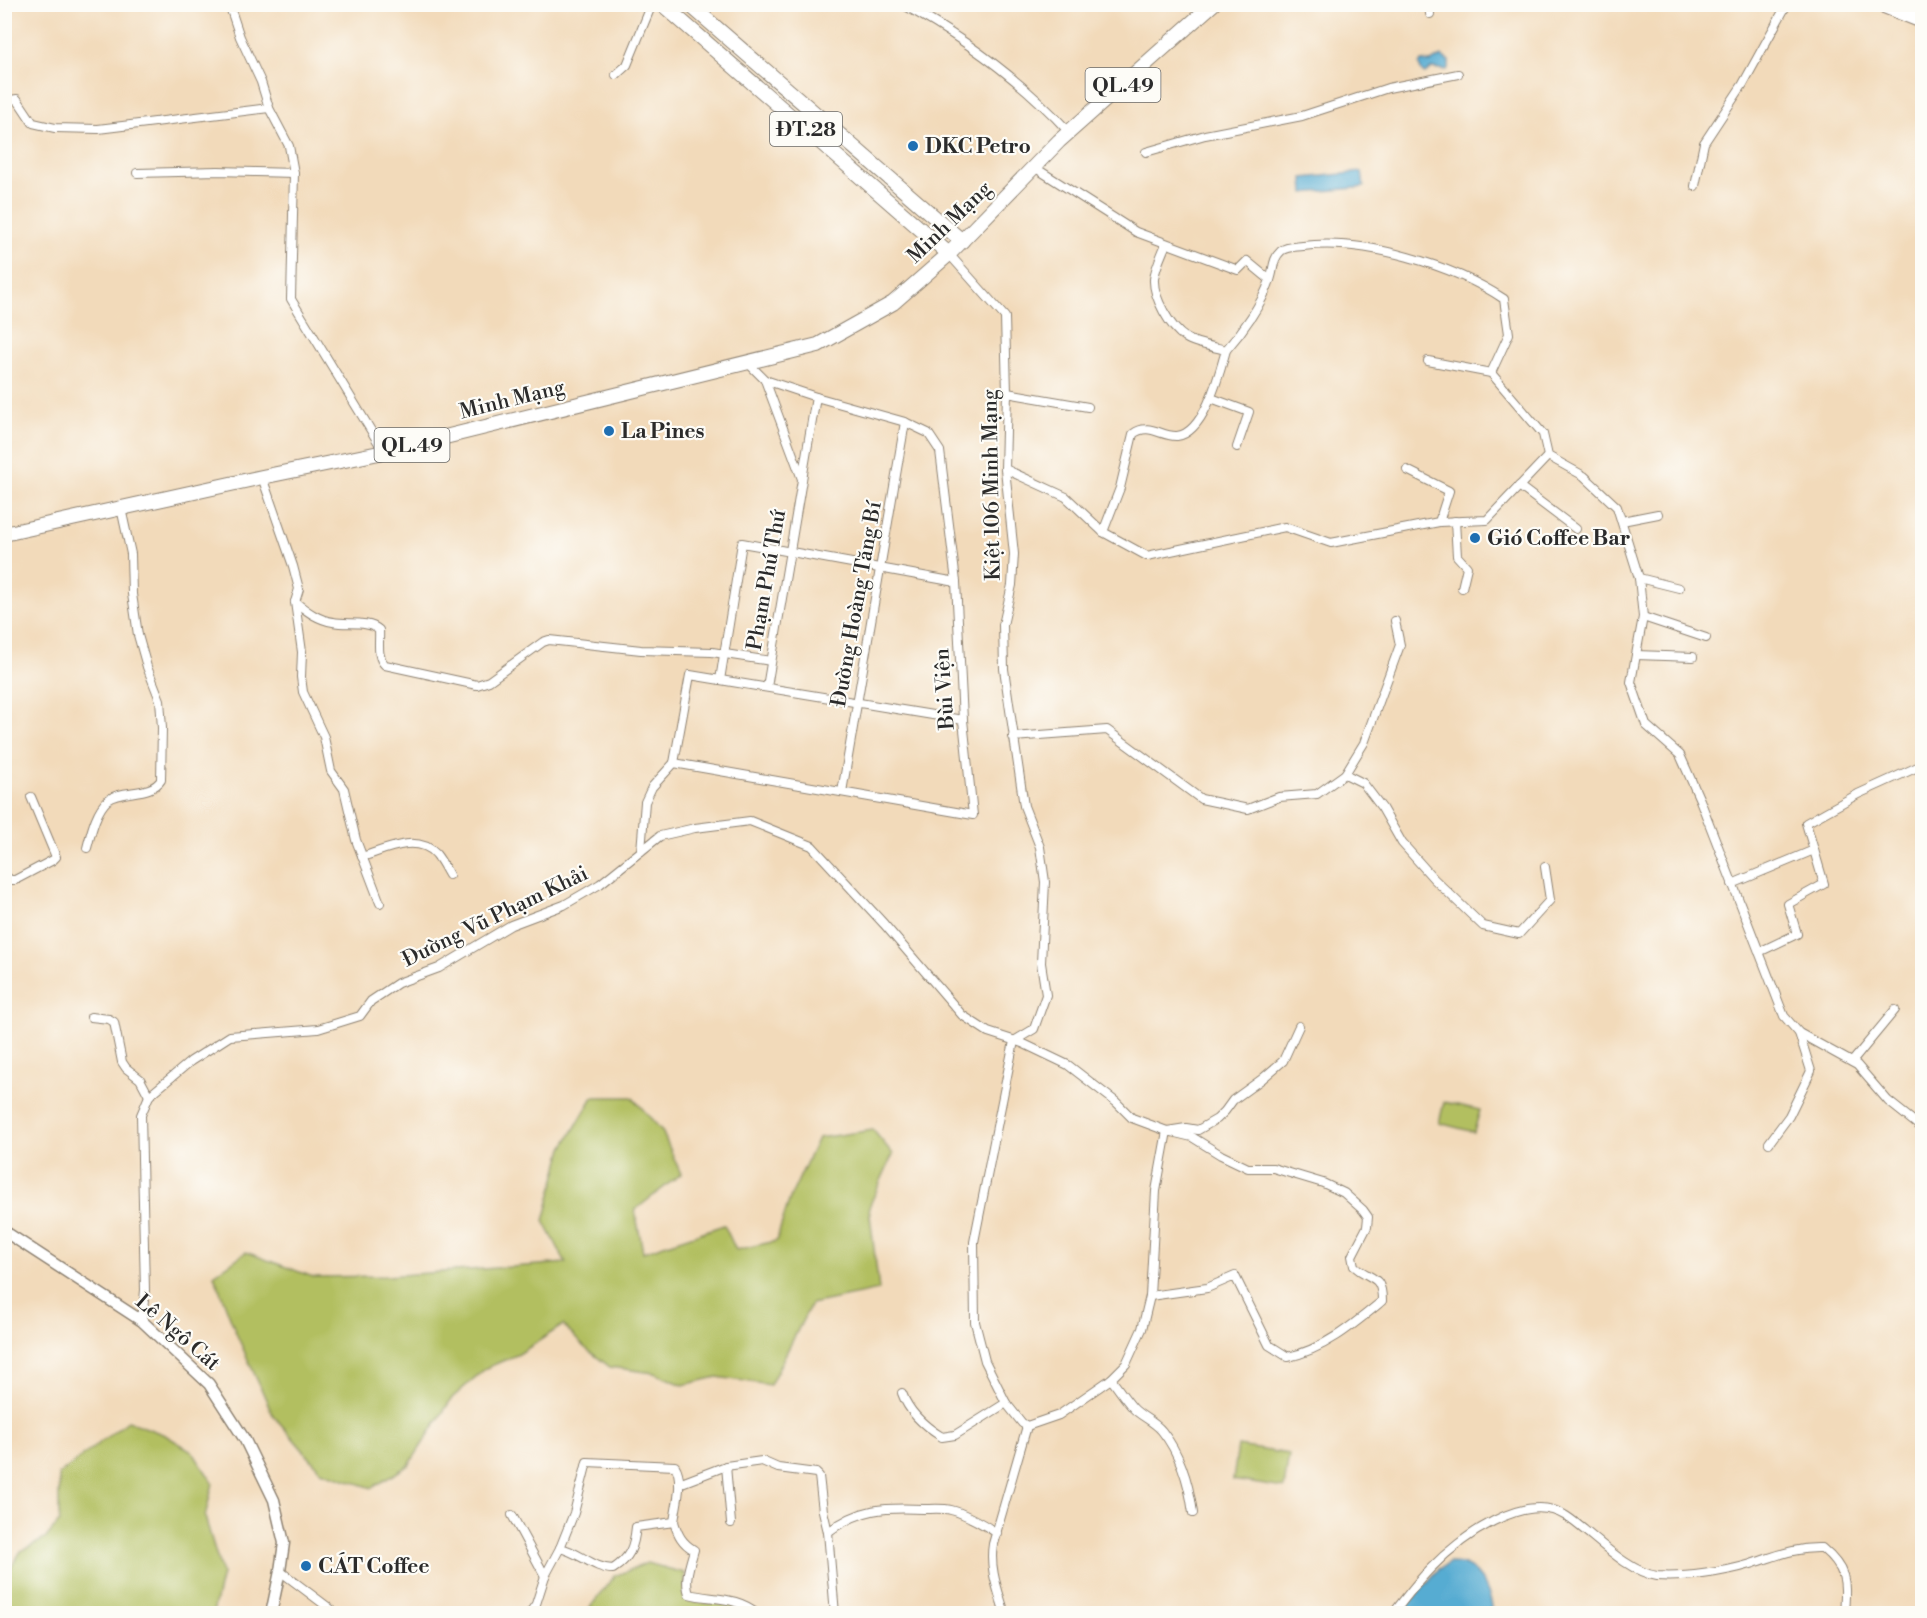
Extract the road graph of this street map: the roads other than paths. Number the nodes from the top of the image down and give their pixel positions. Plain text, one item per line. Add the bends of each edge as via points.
1 (228, 4) edge
2 (651, 4) edge
3 (662, 4) edge
4 (689, 4) edge
5 (902, 4) edge
6 (1213, 4) edge
7 (1429, 4) edge
8 (1787, 4) edge
9 (1879, 4) edge
10 (1431, 14) dead end
11 (1923, 21) edge
12 (731, 40) junction
13 (719, 54) junction
14 (1458, 74) dead end
15 (616, 75) dead end
16 (4, 101) edge
17 (269, 108) junction
18 (1069, 132) junction
19 (1146, 152) dead end
20 (1034, 167) junction
21 (137, 173) dead end
22 (294, 173) junction
23 (1695, 186) dead end
24 (962, 241) junction
25 (1166, 244) junction
26 (949, 254) junction
27 (1270, 280) junction
28 (1226, 350) junction
29 (1428, 361) dead end
30 (747, 362) junction
31 (1491, 373) junction
32 (765, 380) junction
33 (1007, 393) junction
34 (816, 397) junction
35 (1211, 398) junction
36 (1088, 407) dead end
37 (905, 422) junction
38 (1237, 447) dead end
39 (384, 452) junction
40 (1548, 456) junction
41 (1005, 469) junction
42 (1407, 470) dead end
43 (262, 477) junction
44 (802, 479) junction
45 (1519, 486) junction
46 (121, 508) junction
47 (1658, 514) dead end
48 (1455, 521) junction
49 (1622, 521) junction
50 (1439, 522) junction
51 (1576, 529) dead end
52 (1103, 532) junction
53 (4, 534) edge
54 (790, 552) junction
55 (880, 568) junction
56 (1639, 578) junction
57 (956, 582) junction
58 (1462, 588) dead end
59 (1679, 588) dead end
60 (295, 602) junction
61 (1643, 617) junction
62 (1395, 621) dead end
63 (1706, 638) dead end
64 (724, 654) junction
65 (1636, 655) junction
66 (1693, 657) dead end
67 (771, 661) junction
68 (720, 680) junction
69 (767, 687) junction
70 (857, 703) junction
71 (963, 720) junction
72 (1013, 737) junction
73 (674, 763) junction
74 (1923, 765) edge
75 (1345, 774) junction
76 (842, 792) junction
77 (31, 797) dead end
78 (87, 848) dead end
79 (1814, 850) junction
80 (641, 851) junction
81 (362, 857) junction
82 (1545, 867) dead end
83 (4, 874) edge
84 (449, 875) dead end
85 (1732, 884) junction
86 (380, 903) dead end
87 (1759, 952) junction
88 (1895, 1010) dead end
89 (91, 1017) dead end
90 (1299, 1026) dead end
91 (1799, 1033) junction
92 (1014, 1041) junction
93 (1852, 1062) junction
94 (149, 1096) junction
95 (1923, 1128) edge
96 (1167, 1131) junction
97 (1769, 1143) dead end
98 (4, 1231) edge
99 (1150, 1296) junction
100 (141, 1321) junction
101 (1111, 1379) junction
102 (902, 1393) dead end
103 (1006, 1403) junction
104 (1027, 1426) junction
105 (726, 1467) junction
106 (679, 1484) junction
107 (1193, 1513) dead end
108 (512, 1515) dead end
109 (674, 1522) junction
110 (731, 1523) dead end
111 (828, 1532) junction
112 (997, 1533) junction
113 (560, 1548) junction
114 (280, 1571) junction
115 (545, 1576) junction
116 (272, 1614) edge
117 (338, 1614) edge
118 (529, 1614) edge
119 (758, 1614) edge
120 (835, 1614) edge
121 (1005, 1614) edge
122 (1392, 1614) edge
123 (1844, 1614) edge

1 - 17 street
2 - 15 street via 630,60
3 - 13 main road, ĐT.28
4 - 12 main road, ĐT.28
5 - 18 street via 971,46 1022,85
6 - 18 main road, QL.49
7 - 10 street
8 - 23 street via 1743,84 1704,143
9 - 11 main road
12 - 13 main road
12 - 24 main road, ĐT.28
13 - 26 main road, ĐT.28
14 - 19 street via 1388,88 1302,116 1205,135
16 - 17 street via 17,99 33,123 55,128 98,129
17 - 22 street via 289,146
18 - 20 main road, QL.49
20 - 24 main road, Minh Mạng / QL.49
20 - 25 street via 1136,232
21 - 22 street
22 - 39 street via 291,298
24 - 26 main road, Minh Mạng / QL.49
25 - 27 street via 1238,270 1247,261
25 - 28 street via 1154,278 1155,292 1166,317 1186,338
26 - 30 main road, Minh Mạng / QL.49 via 893,303 818,345
26 - 33 street, Kiệt 106 Minh Mạng via 1005,317
27 - 28 street via 1240,334
27 - 31 street via 1278,253 1285,248 1323,243 1384,251 1474,281 1504,299 1509,334
28 - 35 street
29 - 31 street
30 - 32 street, Phạm Phú Thứ
30 - 39 main road, Minh Mạng / QL.49
31 - 40 street via 1543,434
32 - 34 street, Bùi Viện
32 - 44 street, Phạm Phú Thứ
33 - 36 street
33 - 41 street, Kiệt 106 Minh Mạng
34 - 37 street, Bùi Viện
34 - 44 street, Phạm Phú Thứ
35 - 38 street via 1249,412
35 - 52 street via 1187,432 1177,436 1149,429 1133,434 1120,488
37 - 55 street, Đường Hoàng Tăng Bí
37 - 57 street, Bùi Viện via 928,433 940,451
39 - 43 main road, Minh Mạng / QL.49
40 - 45 street
40 - 49 street via 1584,476 1617,507
41 - 52 street via 1066,496
41 - 72 street, Kiệt 106 Minh Mạng via 1014,554 1003,626 1004,669
42 - 50 street via 1449,491
43 - 46 main road, Minh Mạng / QL.49
43 - 60 street via 296,577 299,589
44 - 54 street, Phạm Phú Thứ
45 - 48 street via 1487,520
45 - 51 street
46 - 53 main road, Minh Mạng / QL.49
46 - 78 street via 131,554 138,634 160,700 161,780 154,787 107,800
47 - 49 street
48 - 50 street
48 - 58 street via 1457,556 1467,567
49 - 56 street
50 - 52 street via 1331,543 1285,527 1147,556
54 - 55 street
54 - 64 street via 742,543
54 - 67 street, Phạm Phú Thứ
55 - 57 street
55 - 70 street, Đường Hoàng Tăng Bí
56 - 59 street
56 - 61 street
57 - 71 street, Bùi Viện
60 - 64 street via 316,617 332,622 376,627 379,654 385,665 477,685 549,640
60 - 81 street via 303,692 324,737 331,771 344,789
61 - 63 street
61 - 65 street
62 - 75 street via 1400,645 1364,743
64 - 67 street
64 - 68 street
65 - 66 street
65 - 85 street via 1631,682 1646,725 1680,755
67 - 69 street, Phạm Phú Thứ
68 - 69 street
68 - 73 street via 690,675
69 - 70 street
70 - 71 street
70 - 76 street, Đường Hoàng Tăng Bí
71 - 76 street, Bùi Viện via 973,814
72 - 75 street via 1107,730 1202,799 1248,809 1279,797 1317,794
72 - 92 street, Kiệt 106 Minh Mạng via 1024,806 1040,847 1045,882 1041,963 1046,995 1034,1029
73 - 76 street, Bùi Viện
73 - 80 street via 652,787 645,802
74 - 79 street via 1806,823
75 - 82 street via 1363,783 1402,843 1483,927 1519,934 1550,900
77 - 83 street via 56,857 15,880
79 - 85 street
79 - 87 street via 1824,884 1788,904 1797,934
80 - 92 street, Đường Vũ Phạm Khải via 660,836 750,821 812,846 962,1015 988,1032
80 - 94 street, Đường Vũ Phạm Khải via 600,885 564,905 511,926 439,968 398,983 371,1001 360,1016 318,1029 230,1036 191,1061
81 - 84 street via 418,844 430,848
81 - 86 street
85 - 87 street
87 - 91 street via 1784,1017
88 - 93 street
89 - 94 street via 114,1022 122,1062 140,1079
90 - 96 street via 1283,1061 1239,1095 1217,1119 1198,1130
91 - 93 street
91 - 97 street via 1811,1071 1789,1116
92 - 96 street, Đường Vũ Phạm Khải via 1068,1065 1132,1118
92 - 103 street via 974,1242 975,1322 986,1361
93 - 95 street via 1888,1101
94 - 100 street via 141,1115 145,1290
96 - 99 street via 1156,1191
96 - 99 street, Đường Vũ Phạm Khải via 1192,1137 1248,1168 1273,1168 1344,1193 1368,1217 1352,1256 1354,1266 1379,1282 1382,1302 1346,1331 1305,1353 1288,1357 1269,1345 1235,1276 1207,1288
98 - 100 street, Lê Ngô Cát
99 - 101 street via 1139,1337 1126,1364
100 - 114 street, Lê Ngô Cát via 209,1384 245,1440 274,1500 284,1543
101 - 104 street via 1059,1416
101 - 107 street via 1135,1411 1162,1431 1177,1454 1189,1484
102 - 103 street via 907,1407 942,1437 955,1435
103 - 104 street
104 - 112 street
105 - 106 street
105 - 110 street
105 - 111 street via 762,1461 778,1468 816,1473
106 - 109 street
106 - 113 street via 675,1466 587,1462
108 - 115 street
109 - 113 street via 636,1527 632,1550 613,1569
109 - 119 street via 685,1545 694,1551 689,1567 689,1594 732,1600
111 - 112 street via 861,1513 895,1508 951,1510
111 - 120 street
112 - 121 street via 991,1557
113 - 115 street
114 - 116 street, Lê Ngô Cát
114 - 117 street
115 - 118 street
122 - 123 street via 1431,1568 1467,1536 1502,1516 1547,1507 1565,1515 1626,1563 1653,1575 1712,1571 1748,1565 1802,1548 1822,1548 1836,1560 1845,1578

